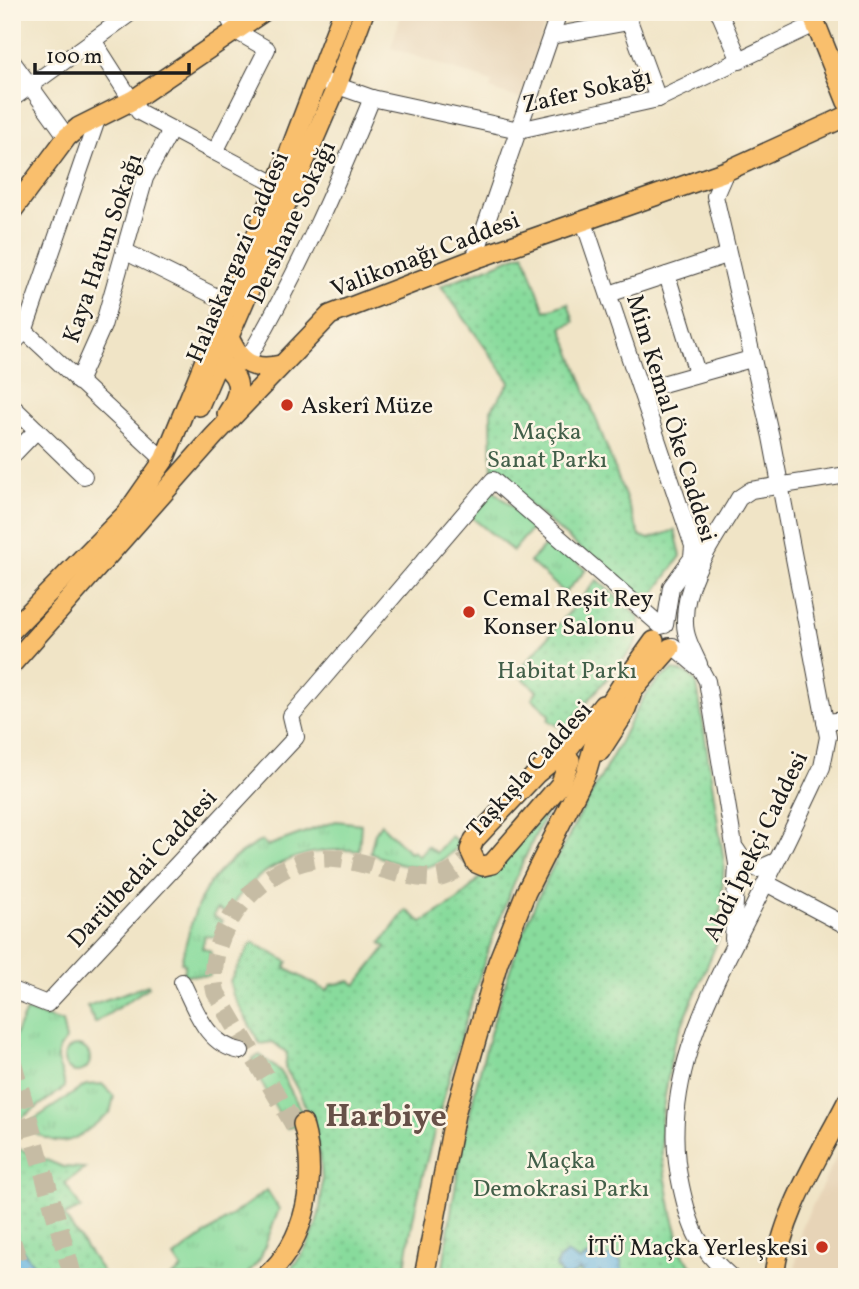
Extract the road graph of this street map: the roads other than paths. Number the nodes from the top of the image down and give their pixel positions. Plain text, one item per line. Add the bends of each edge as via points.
1 (132, 12) edge
2 (225, 12) edge
3 (263, 12) edge
4 (343, 12) edge
5 (364, 12) edge
6 (559, 12) edge
7 (719, 12) edge
8 (627, 17) edge
9 (813, 18) edge
10 (236, 31) junction
11 (551, 36) junction
12 (93, 40) junction
13 (12, 61) edge
14 (740, 61) junction
15 (318, 79) junction
16 (30, 86) junction
17 (337, 88) junction
18 (372, 98) junction
19 (12, 99) edge
20 (658, 99) junction
21 (133, 100) junction
22 (847, 102) edge
23 (847, 110) edge
24 (847, 116) edge
25 (98, 117) junction
26 (171, 130) junction
27 (519, 130) junction
28 (68, 137) junction
29 (793, 140) junction
30 (215, 152) junction
31 (726, 171) junction
32 (277, 185) junction
33 (12, 211) edge
34 (584, 222) junction
35 (124, 251) junction
36 (727, 255) junction
37 (474, 259) junction
38 (667, 275) junction
39 (609, 293) junction
40 (228, 307) junction
41 (12, 319) edge
42 (24, 332) junction
43 (230, 340) junction
44 (12, 345) edge
45 (751, 359) junction
46 (246, 362) junction
47 (281, 365) junction
48 (210, 366) junction
49 (697, 373) junction
50 (78, 382) junction
51 (641, 390) junction
52 (12, 406) edge
53 (37, 430) junction
54 (214, 436) junction
55 (12, 456) edge
56 (164, 460) junction
57 (847, 475) edge
58 (84, 476) dead end
59 (780, 485) junction
60 (142, 516) junction
61 (701, 553) junction
62 (14, 623) edge
63 (665, 637) junction
64 (12, 664) edge
65 (701, 670) junction
66 (627, 688) junction
67 (847, 720) edge
68 (825, 722) junction
69 (600, 726) junction
70 (570, 753) junction
71 (586, 772) junction
72 (734, 847) junction
73 (477, 857) tunnel mouth
74 (776, 861) junction
75 (766, 883) junction
76 (847, 926) edge
77 (732, 945) junction
78 (182, 982) dead end
79 (12, 990) edge
80 (241, 1051) dead end
81 (847, 1102) edge
82 (299, 1125) tunnel mouth
83 (266, 1276) edge
84 (774, 1276) edge
85 (424, 1277) edge
86 (731, 1277) edge

1 - 12 street
2 - 10 street
3 - 10 main road
4 - 15 main road, Halaskargazi Caddesi
5 - 17 main road, Halaskargazi Caddesi
6 - 11 street
7 - 14 street
8 - 11 street
8 - 20 street
9 - 14 street, Zafer Sokağı
9 - 22 main road
10 - 21 main road
10 - 30 street via 267,49
11 - 27 street
12 - 16 street
12 - 21 street
13 - 16 street
14 - 20 street, Zafer Sokağı
15 - 17 street, Zafer Sokağı
15 - 32 main road, Halaskargazi Caddesi
16 - 19 street
16 - 28 street
17 - 18 street, Zafer Sokağı
17 - 43 main road, Halaskargazi Caddesi
18 - 27 street, Zafer Sokağı
18 - 46 street, Dershane Sokağı via 317,231
20 - 27 street, Zafer Sokağı
21 - 25 main road
21 - 26 street via 139,111
23 - 29 main road, Valikonağı Caddesi via 804,127
24 - 29 main road, Valikonağı Caddesi
25 - 28 main road
25 - 42 street
26 - 30 street
26 - 35 street, Kaya Hatun Sokağı via 145,178
27 - 37 street
28 - 33 main road
29 - 31 main road, Valikonağı Caddesi
30 - 32 street
31 - 34 main road, Valikonağı Caddesi
31 - 36 street, Abdi İpekçi Caddesi via 715,197
32 - 40 main road, Halaskargazi Caddesi
34 - 37 main road, Valikonağı Caddesi
34 - 39 street, Mim Kemal Öke Caddesi
35 - 40 street
35 - 50 street, Kaya Hatun Sokağı via 103,327
36 - 38 street
36 - 45 street, Abdi İpekçi Caddesi
37 - 47 main road, Valikonağı Caddesi via 330,315
38 - 39 street
38 - 49 street
39 - 51 street, Mim Kemal Öke Caddesi
40 - 43 main road
40 - 48 main road, Halaskargazi Caddesi
41 - 42 street
42 - 44 street
42 - 50 street
43 - 46 main road
43 - 48 main road, Halaskargazi Caddesi
45 - 49 street
45 - 59 street, Abdi İpekçi Caddesi
46 - 47 main road via 264,369
47 - 54 main road, Valikonağı Caddesi
48 - 54 main road via 229,369 239,385
48 - 56 main road
48 - 60 main road, Halaskargazi Caddesi
49 - 51 street
50 - 56 street
51 - 61 street, Mim Kemal Öke Caddesi
52 - 53 street
53 - 55 street
53 - 58 street
54 - 60 main road, Valikonağı Caddesi
56 - 62 main road via 127,513
57 - 59 street
59 - 61 street via 739,498
59 - 68 street, Abdi İpekçi Caddesi
60 - 64 main road
61 - 63 street, Mim Kemal Öke Caddesi via 671,587
61 - 65 street via 685,606 687,638
63 - 65 street
63 - 66 main road, Taşkışla Caddesi
63 - 79 street, Darülbedai Caddesi via 493,480 291,716 296,737 47,1004
65 - 72 street via 707,681
66 - 69 main road, Taşkışla Caddesi
66 - 70 main road, Taşkışla Caddesi
66 - 71 main road via 624,714
67 - 68 street
68 - 74 street, Abdi İpekçi Caddesi via 828,737 822,767
69 - 70 main road, Taşkışla Caddesi
69 - 71 main road
70 - 70 main road via 529,780 474,840 470,850 476,863 492,864 560,785
70 - 73 main road, Taşkışla Caddesi
71 - 85 main road via 517,912 482,1013 442,1172
72 - 74 street via 746,864 758,869
72 - 77 street
74 - 75 street, Abdi İpekçi Caddesi
75 - 76 street
75 - 77 street, Abdi İpekçi Caddesi
77 - 86 street, Abdi İpekçi Caddesi via 681,1071 673,1129 677,1171 697,1242
78 - 80 street via 211,1035 223,1046
81 - 84 main road via 790,1216
82 - 83 main road via 300,1192 288,1231

